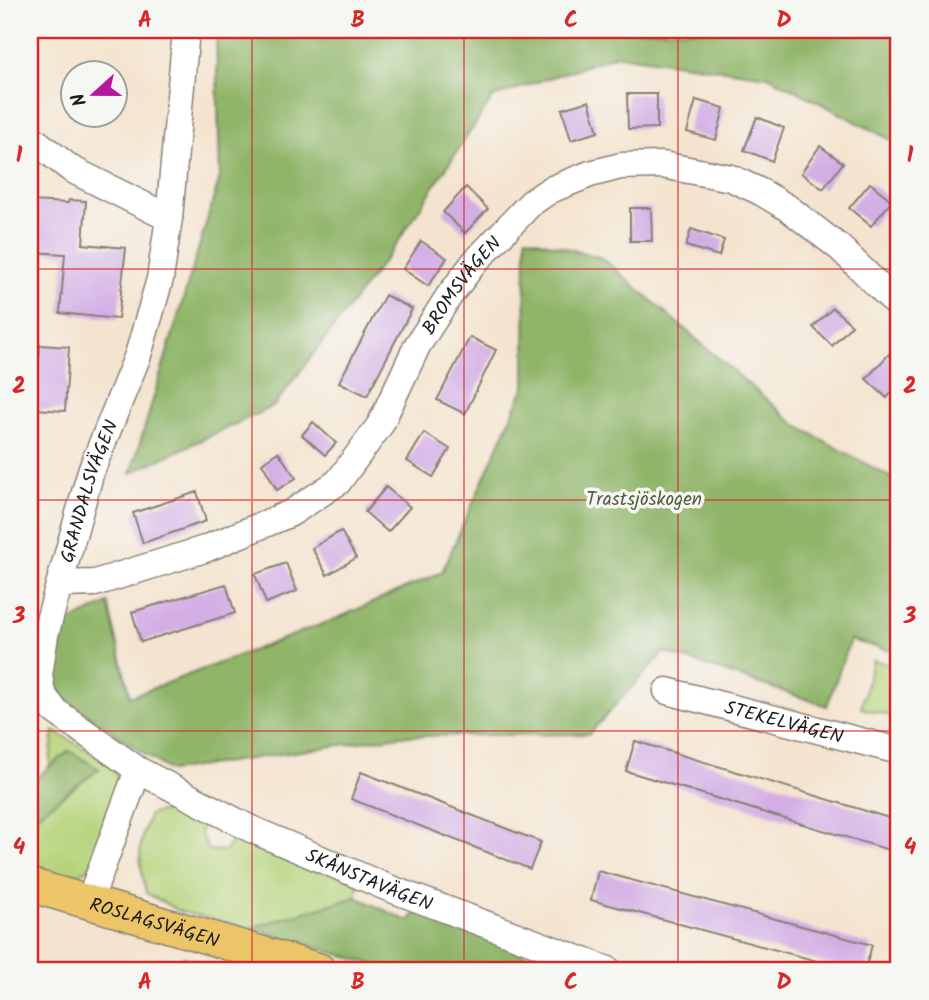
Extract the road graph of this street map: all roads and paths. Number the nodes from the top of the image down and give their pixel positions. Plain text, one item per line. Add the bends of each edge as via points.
1 (186, 30) edge
2 (30, 137) edge
3 (169, 218) junction
4 (899, 306) edge
5 (61, 584) junction
6 (667, 691) dead end
7 (899, 751) edge
8 (138, 770) junction
9 (30, 885) edge
10 (89, 902) junction
11 (319, 970) edge
12 (608, 970) edge

1 - 3 street, GRANDALSVÄGEN
2 - 3 street via 71,169
3 - 5 street, GRANDALSVÄGEN via 160,279 138,355 91,471
4 - 5 street, BROMSVÄGEN via 840,248 788,208 731,178 662,165 621,166 590,174 531,204 474,263 416,346 380,425 338,482 292,513 205,549 95,583
5 - 8 street, GRANDALSVÄGEN via 38,675 42,695 55,711
6 - 7 street, STEKELVÄGEN
8 - 10 street
8 - 12 street, SKÅNSTAVÄGEN via 251,829 386,887
9 - 10 main road, ROSLAGSVÄGEN
10 - 11 main road, ROSLAGSVÄGEN

